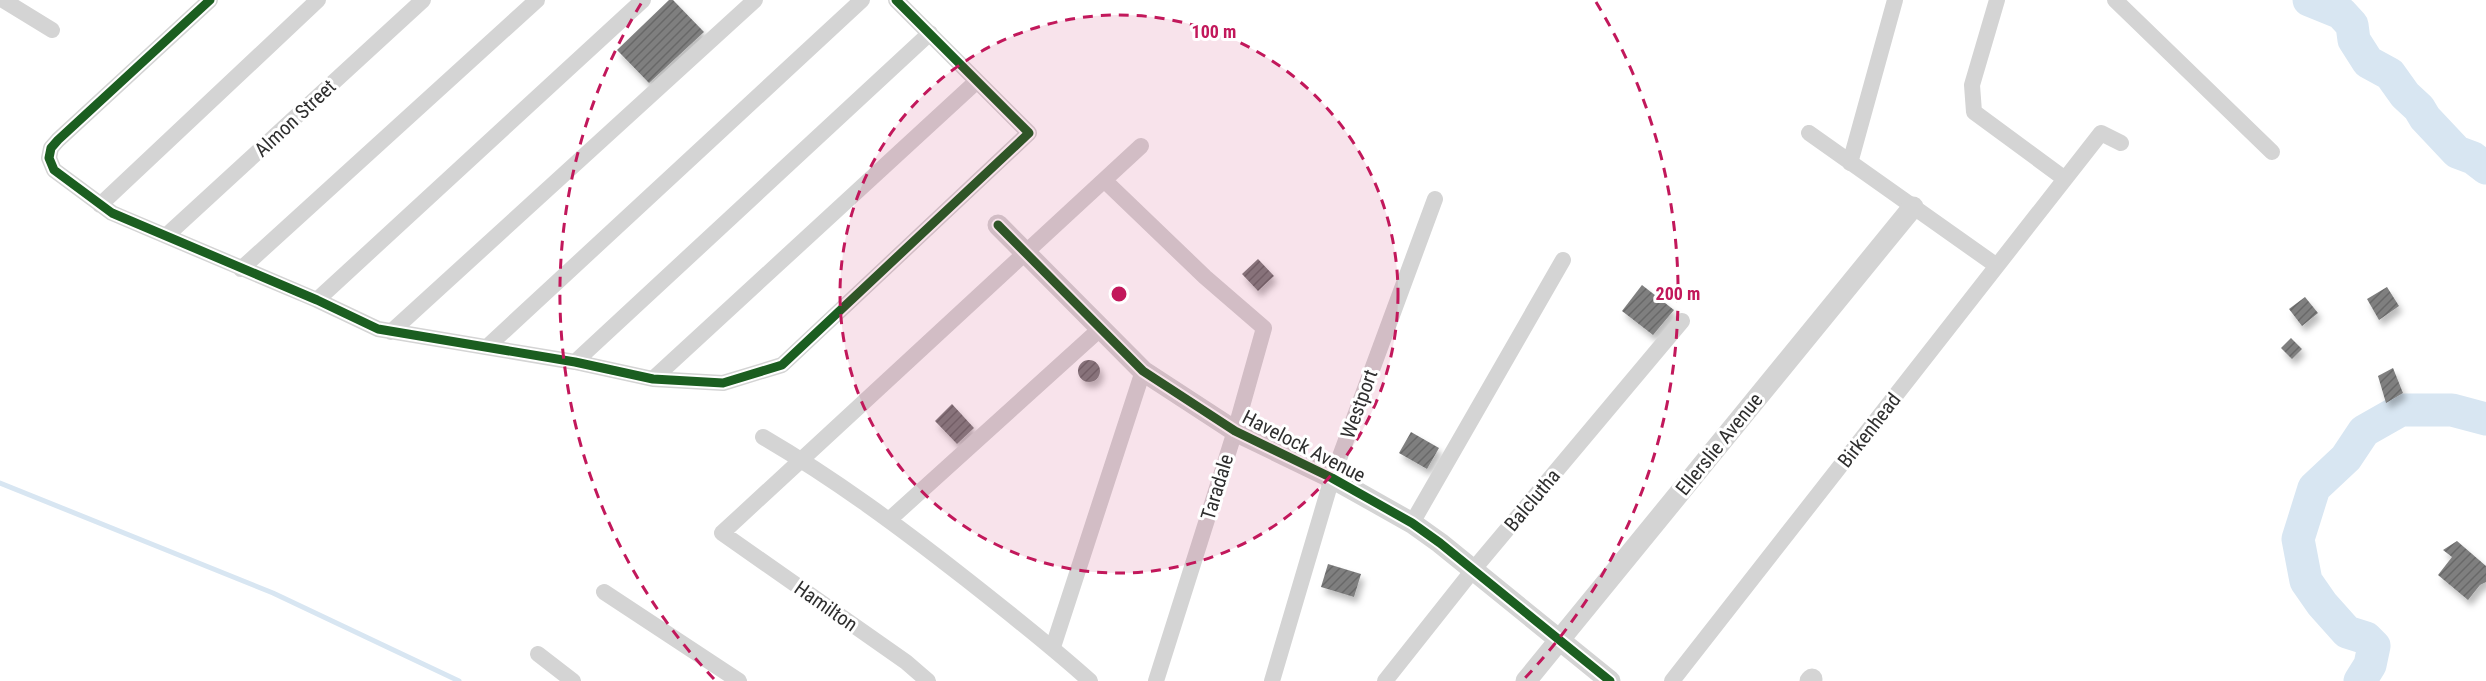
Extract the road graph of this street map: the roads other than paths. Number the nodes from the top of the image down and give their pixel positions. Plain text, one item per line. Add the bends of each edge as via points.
1 (3, 0) edge
2 (210, 0) edge
3 (318, 0) edge
4 (423, 0) edge
5 (537, 0) edge
6 (643, 0) edge
7 (755, 0) edge
8 (862, 0) edge
9 (896, 0) edge
10 (1895, 0) edge
11 (1997, 0) edge
12 (2115, 0) edge
13 (52, 30) dead end
14 (930, 33) junction
15 (977, 81) junction
16 (1809, 133) dead end
17 (2121, 142) dead end
18 (1141, 146) dead end
19 (2272, 152) dead end
20 (1850, 163) junction
21 (2066, 179) junction
22 (1104, 180) junction
23 (1435, 199) dead end
24 (100, 205) junction
25 (1913, 207) junction
26 (998, 225) dead end
27 (166, 236) junction
28 (1027, 252) junction
29 (1563, 260) dead end
30 (1997, 266) junction
31 (241, 269) junction
32 (317, 300) junction
33 (1682, 321) dead end
34 (1100, 329) junction
35 (391, 332) junction
36 (488, 346) junction
37 (575, 362) junction
38 (1143, 371) junction
39 (652, 379) junction
40 (1235, 431) junction
41 (763, 437) dead end
42 (802, 460) junction
43 (1332, 478) junction
44 (890, 519) junction
45 (1412, 523) junction
46 (1473, 570) junction
47 (604, 592) dead end
48 (1558, 640) junction
49 (1053, 647) junction
50 (538, 654) dead end
51 (573, 681) edge
52 (739, 681) edge
53 (928, 681) edge
54 (1090, 681) edge
55 (1156, 681) edge
56 (1272, 681) edge
57 (1385, 681) edge
58 (1526, 681) edge
59 (1610, 681) edge
60 (1672, 681) edge

1 - 13 street
2 - 24 street via 51,148 49,158 54,170
3 - 24 street
4 - 27 street, Almon Street
5 - 31 street
6 - 32 street
7 - 35 street
8 - 36 street
9 - 14 street
10 - 20 street
11 - 21 street via 1972,85 1974,112
12 - 19 street
14 - 15 street
14 - 37 street
15 - 39 street
15 - 39 street via 1029,133 782,365 723,383
16 - 20 street
17 - 21 street, Birkenhead via 2101,133
18 - 22 street
20 - 25 street
21 - 30 street, Birkenhead
22 - 28 street
22 - 40 street, Taradale via 1264,328
23 - 43 street, Westport
24 - 27 street
25 - 30 street
25 - 48 street, Ellerslie Avenue
26 - 28 street, Havelock Avenue
27 - 31 street
28 - 34 street, Havelock Avenue
28 - 42 street
29 - 45 street
30 - 60 street, Birkenhead
31 - 32 street
32 - 35 street
33 - 46 street, Balclutha
34 - 38 street, Havelock Avenue
34 - 44 street
35 - 36 street
36 - 37 street
37 - 39 street
38 - 40 street, Havelock Avenue
38 - 49 street
40 - 43 street, Havelock Avenue
40 - 55 street, Taradale
41 - 42 street
42 - 44 street
42 - 53 street, Hamilton via 722,532
43 - 45 street, Havelock Avenue
43 - 56 street, Westport
44 - 49 street
45 - 46 street, Havelock Avenue
46 - 48 street, Havelock Avenue
46 - 57 street, Balclutha
47 - 52 street
48 - 58 street, Ellerslie Avenue
48 - 59 street, Havelock Avenue
49 - 54 street
50 - 51 street

